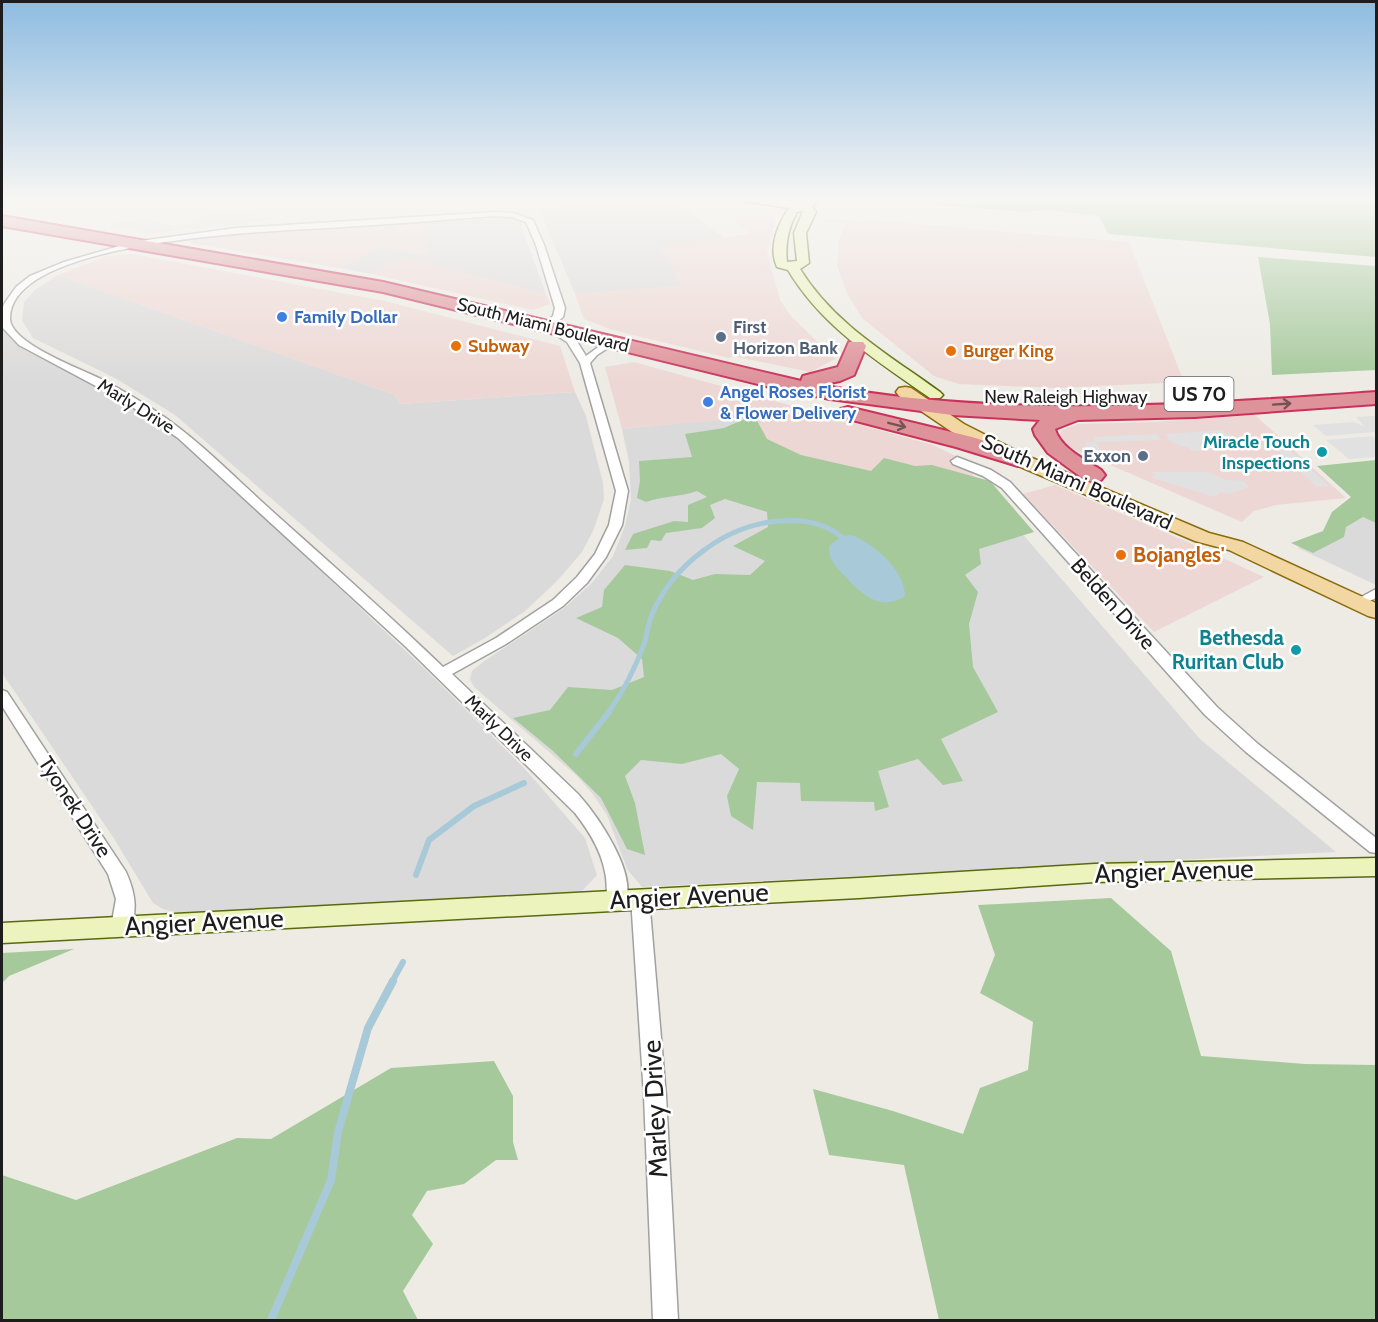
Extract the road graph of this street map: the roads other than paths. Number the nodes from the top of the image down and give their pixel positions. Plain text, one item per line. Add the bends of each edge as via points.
1 (80, 260) edge
2 (226, 260) edge
3 (543, 260) edge
4 (781, 260) edge
5 (803, 260) edge
6 (794, 267) junction
7 (3, 315) edge
8 (547, 326) junction
9 (612, 342) junction
10 (855, 343) junction
11 (660, 354) junction
12 (585, 363) junction
13 (810, 380) junction
14 (1377, 383) edge
15 (905, 392) junction
16 (1377, 398) edge
17 (929, 401) junction
18 (1216, 401) junction
19 (956, 410) junction
20 (1074, 415) junction
21 (1018, 459) junction
22 (957, 461) dead end
23 (1093, 475) junction
24 (1236, 546) junction
25 (1371, 602) edge
26 (443, 673) junction
27 (2, 695) edge
28 (1377, 847) edge
29 (1377, 867) edge
30 (629, 899) junction
31 (121, 927) junction
32 (2, 933) edge
33 (666, 1320) edge

1 - 7 street, Marly Drive via 35,277 16,291
2 - 8 highway, South Miami Boulevard / US 70 via 383,287
3 - 8 street, Marly Drive via 560,308 558,317
4 - 6 main road via 781,264
5 - 6 main road
6 - 10 main road via 812,298
7 - 26 street, Marly Drive via 7,328 25,344 104,384 176,430
8 - 9 highway, South Miami Boulevard / US 70
8 - 12 street via 571,340
9 - 11 highway, South Miami Boulevard / US 70
9 - 12 street
10 - 13 highway via 847,371
10 - 15 main road
10 - 17 main road
11 - 13 highway, South Miami Boulevard / US 70
11 - 17 highway, South Miami Boulevard / US 70 via 821,392
11 -> 21 highway via 773,394
12 - 26 street via 622,491 621,508 609,540 582,579 554,608
13 - 15 highway, South Miami Boulevard / US 70
14 - 18 highway, New Raleigh Highway / US 70
15 - 17 highway, South Miami Boulevard / US 70
18 -> 16 highway, New Raleigh Highway / US 70
17 - 18 highway, New Raleigh Highway / US 70
17 - 19 highway, South Miami Boulevard / US 70
17 - 21 main road, South Miami Boulevard via 958,428
18 - 20 highway, New Raleigh Highway / US 70
19 - 20 highway, New Raleigh Highway / US 70
19 - 23 main road, South Miami Boulevard via 1015,442
20 - 23 highway via 1047,425 1045,436
21 - 24 main road, South Miami Boulevard via 1202,537
22 - 28 street, Belden Drive via 1006,485 1211,711
23 - 24 main road, South Miami Boulevard via 1222,534
24 - 25 main road, South Miami Boulevard
26 - 30 street, Marly Drive via 586,813 613,864 618,887
27 - 31 street, Tyonek Drive via 117,872 126,892
29 - 30 main road, Angier Avenue via 1155,870
30 - 31 main road, Angier Avenue
30 - 33 street, Marley Drive via 655,1096
31 - 32 main road, Angier Avenue

